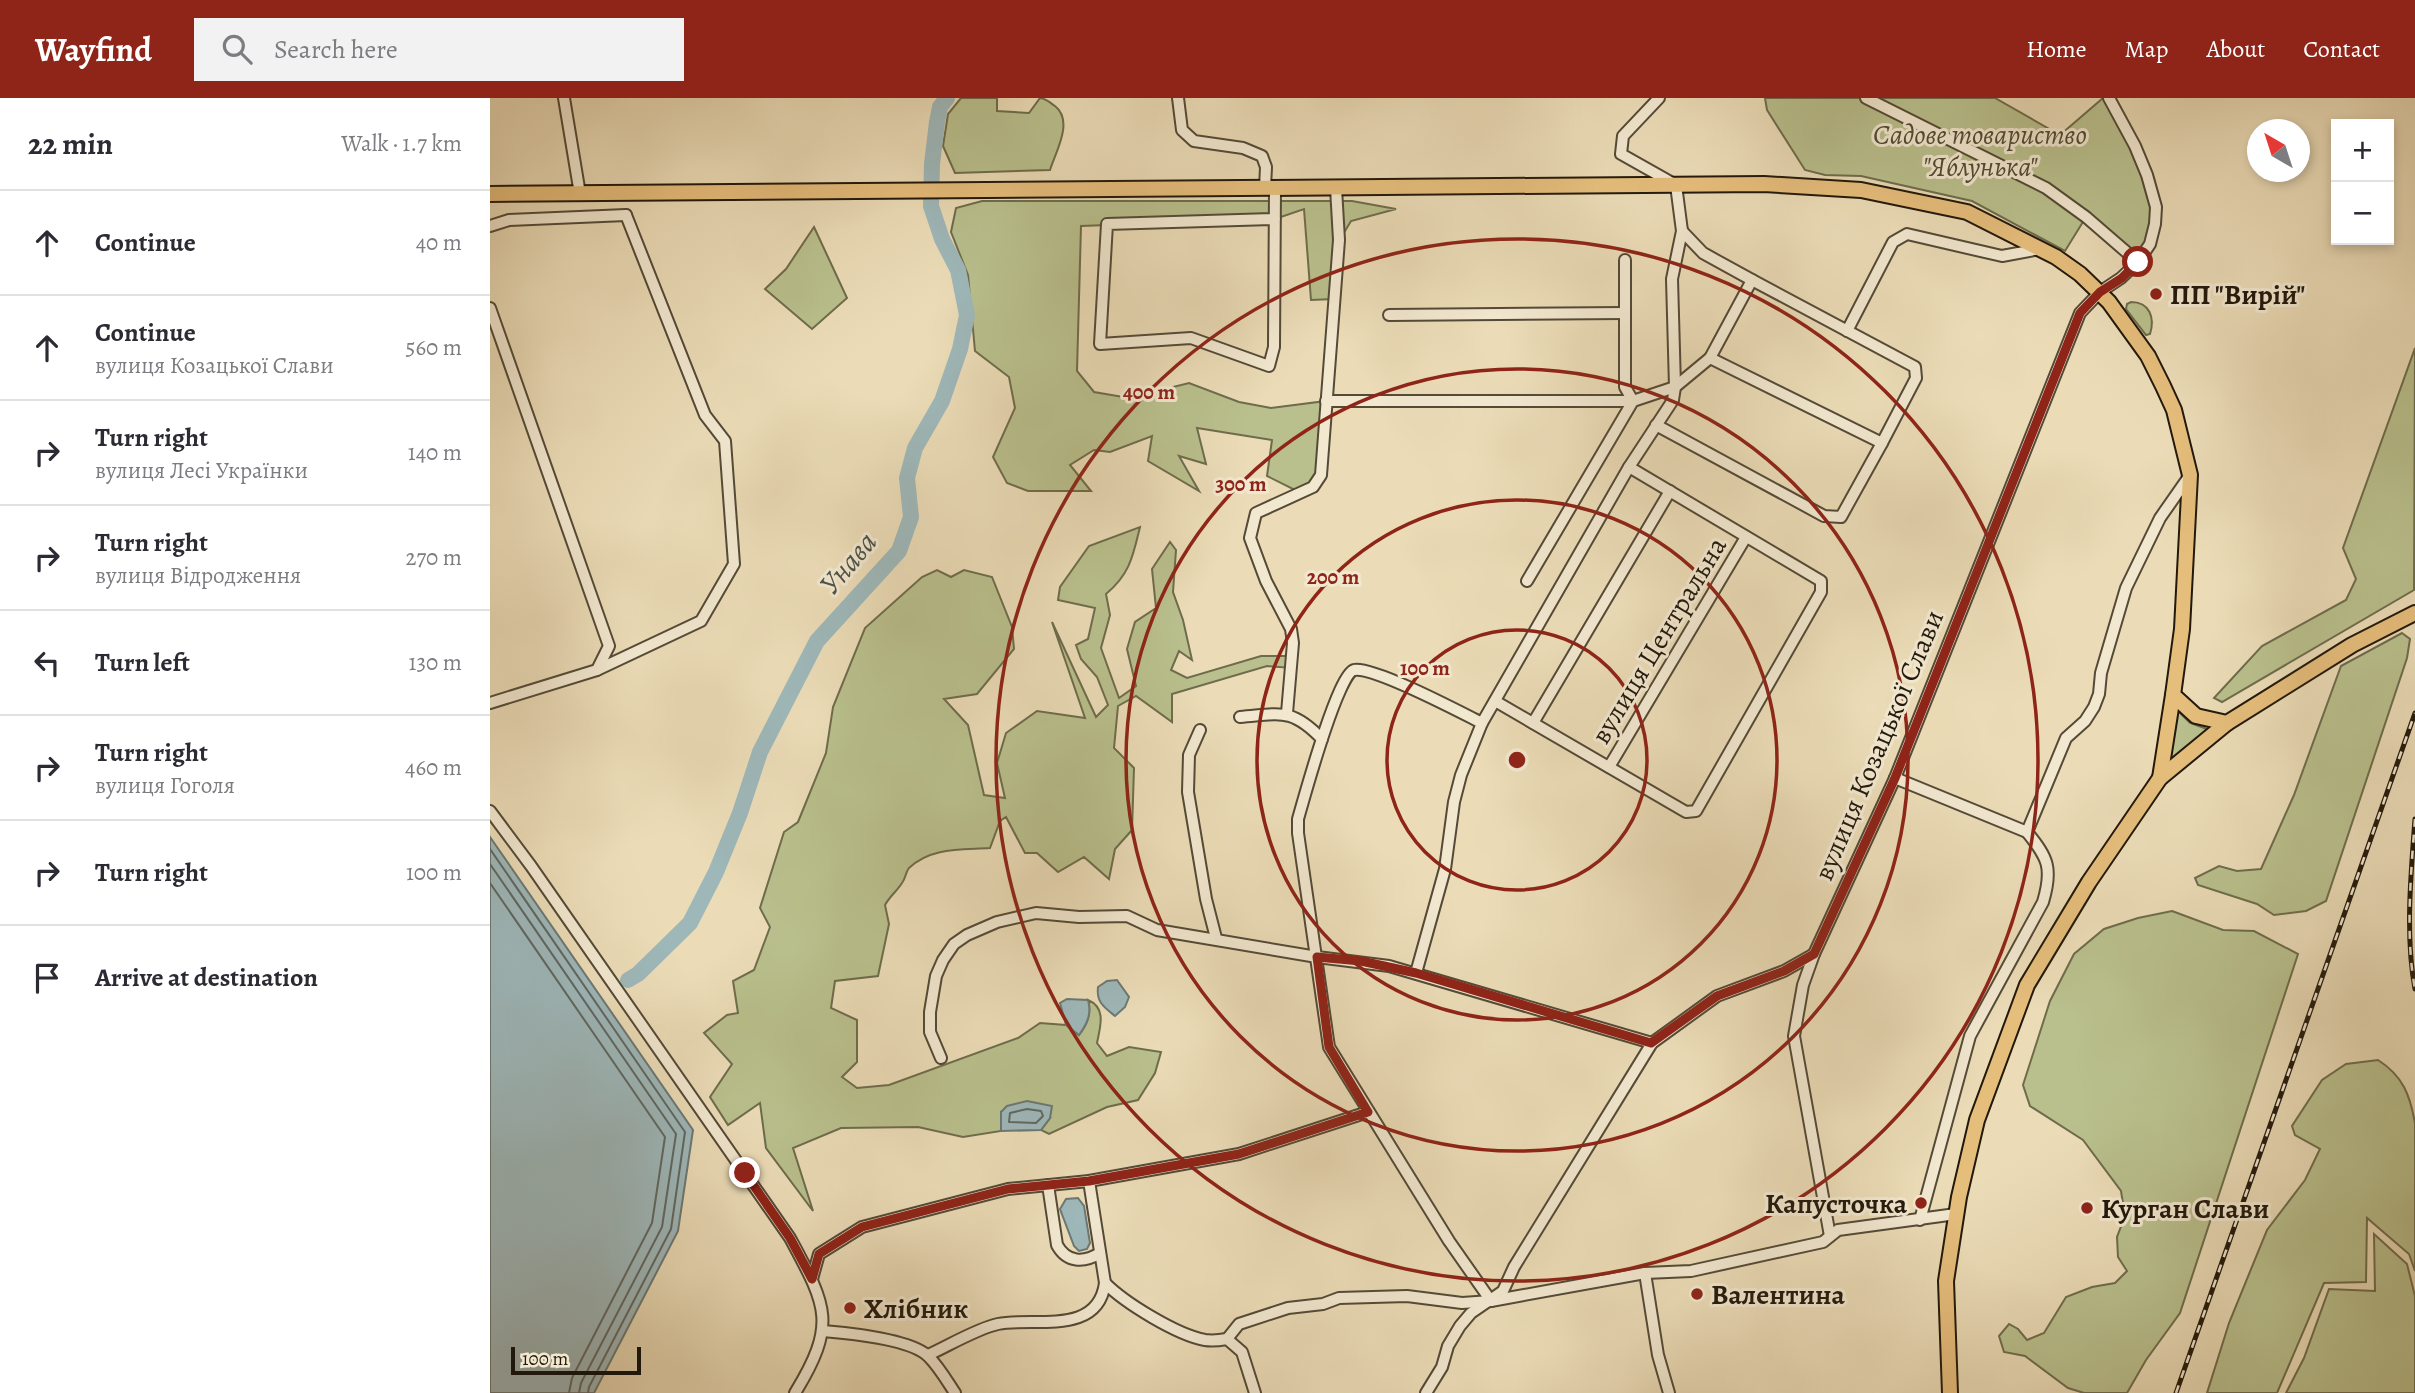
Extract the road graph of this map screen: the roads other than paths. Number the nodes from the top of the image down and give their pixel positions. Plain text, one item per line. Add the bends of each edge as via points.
1 (564, 98) edge
2 (1178, 98) edge
3 (1659, 98) edge
4 (1866, 98) edge
5 (2109, 98) edge
6 (1676, 185) junction
7 (1270, 188) junction
8 (1336, 188) junction
9 (632, 193) junction
10 (490, 194) edge
11 (580, 194) junction
12 (625, 215) junction
13 (1275, 219) junction
14 (490, 226) edge
15 (1682, 231) junction
16 (2040, 249) junction
17 (1625, 260) dead end
18 (2138, 262) junction
19 (1752, 280) junction
20 (2100, 292) junction
21 (490, 308) edge
22 (1625, 313) junction
23 (1389, 315) dead end
24 (1847, 331) junction
25 (1710, 358) junction
26 (1675, 387) junction
27 (1326, 401) junction
28 (1633, 401) junction
29 (1656, 425) junction
30 (1882, 443) junction
31 (1629, 467) junction
32 (2190, 475) junction
33 (1670, 491) junction
34 (1746, 537) junction
35 (1527, 581) dead end
36 (2415, 613) edge
37 (597, 670) junction
38 (2173, 695) junction
39 (490, 703) edge
40 (1494, 704) junction
41 (1287, 713) junction
42 (1240, 717) dead end
43 (1482, 723) junction
44 (1533, 723) junction
45 (2227, 723) junction
46 (1200, 730) dead end
47 (1322, 739) junction
48 (1609, 767) junction
49 (1895, 778) junction
50 (2160, 778) junction
51 (490, 810) edge
52 (2027, 832) junction
53 (1216, 938) junction
54 (1814, 954) junction
55 (1317, 957) junction
56 (1784, 971) junction
57 (1416, 973) junction
58 (1803, 985) junction
59 (1651, 1043) junction
60 (941, 1058) dead end
61 (1368, 1112) junction
62 (1089, 1181) junction
63 (1048, 1185) junction
64 (1956, 1214) junction
65 (1920, 1220) junction
66 (1830, 1236) junction
67 (1100, 1253) junction
68 (1644, 1273) junction
69 (812, 1279) junction
70 (1105, 1283) junction
71 (1491, 1301) junction
72 (822, 1331) junction
73 (1227, 1339) junction
74 (928, 1355) junction
75 (1431, 1390) edge
76 (795, 1393) edge
77 (955, 1393) edge
78 (1255, 1393) edge
79 (1669, 1393) edge
80 (1950, 1393) edge

1 - 11 street
2 - 7 street via 1182,130 1194,141 1243,148 1262,156
3 - 6 street via 1623,136 1620,154
4 - 18 street via 2046,188
5 - 18 street via 2135,146 2156,207 2150,244
6 - 8 main road
6 - 15 street
6 - 16 main road via 1861,190 1968,212
7 - 8 main road
7 - 9 main road
7 - 13 street
8 - 27 street via 1339,240
9 - 11 main road
9 - 12 street
10 - 11 main road
12 - 14 street via 509,220
12 - 37 street via 705,415 725,441 734,564 701,621
13 - 13 street via 1274,347 1269,366 1191,338 1100,344 1107,224
15 - 19 street via 1703,253
15 - 26 street via 1672,279
16 - 20 main road
16 - 24 street via 2002,256 1907,234 1893,242
17 - 22 street
18 - 20 street, вулиця Козацької Слави
19 - 24 street
19 - 25 street
20 - 32 main road via 2148,356 2163,386 2174,410
20 - 49 street, вулиця Козацької Слави via 2080,313
21 - 37 street via 609,646
22 - 23 street
22 - 28 street via 1625,387
24 - 30 street via 1915,367 1916,378
25 - 26 street
25 - 30 street
26 - 28 street
26 - 29 street via 1673,400
27 - 28 street
27 - 41 street via 1321,475 1313,487 1256,513 1250,538 1291,629
28 - 35 street
29 - 30 street via 1824,516 1841,517
29 - 31 street
31 - 33 street
31 - 40 street
32 - 38 main road via 2182,629
32 - 52 street via 2160,518 2126,588 2094,707 2066,738
33 - 34 street
33 - 44 street
34 - 48 street, вулиця Центральна
34 - 48 street via 1821,581 1821,592 1696,811 1686,812
36 - 45 main road via 2352,645
37 - 39 street
38 - 45 main road via 2196,716
38 - 50 main road
40 - 43 street
40 - 44 street
41 - 42 street
41 - 47 street
43 - 47 street via 1386,678 1357,670 1344,679
43 - 57 street via 1461,775 1445,869
44 - 48 street
45 - 50 main road
46 - 53 street via 1189,755 1188,792
47 - 55 street via 1298,819
49 - 52 street
49 - 54 street, вулиця Козацької Слави
50 - 64 main road via 2089,882 2027,985 1977,1120
51 - 69 street via 790,1238
52 - 65 street via 2045,854 2049,882 2043,902 1970,1036
53 - 55 street
53 - 60 street via 1157,930 1127,916 1105,915 1036,913 980,929 954,944 936,976 930,1032
54 - 56 street
54 - 58 street, вулиця Козацької Слави
55 - 57 street
55 - 61 street via 1329,1047
56 - 58 street
56 - 59 street via 1717,996
57 - 59 street
58 - 66 street, вулиця Козацької Слави via 1794,1036
59 - 71 street via 1503,1291
61 - 62 street via 1239,1154
61 - 71 street
62 - 63 street
62 - 67 street
63 - 67 street via 1061,1253 1078,1260
63 - 69 street via 1008,1189 862,1227 819,1254
64 - 65 street
64 - 80 main road via 1946,1280
65 - 66 street via 1838,1230
66 - 68 street via 1823,1242 1691,1271
67 - 70 street
68 - 71 street
68 - 79 street
69 - 72 street via 820,1297
70 - 73 street via 1116,1295 1176,1329 1206,1340
70 - 74 street via 1096,1308 1084,1315 1065,1321 998,1324
71 - 73 street via 1339,1297 1239,1324
71 - 75 street via 1471,1312 1460,1326
72 - 74 street via 886,1340
72 - 76 street
73 - 78 street via 1242,1352
74 - 77 street

